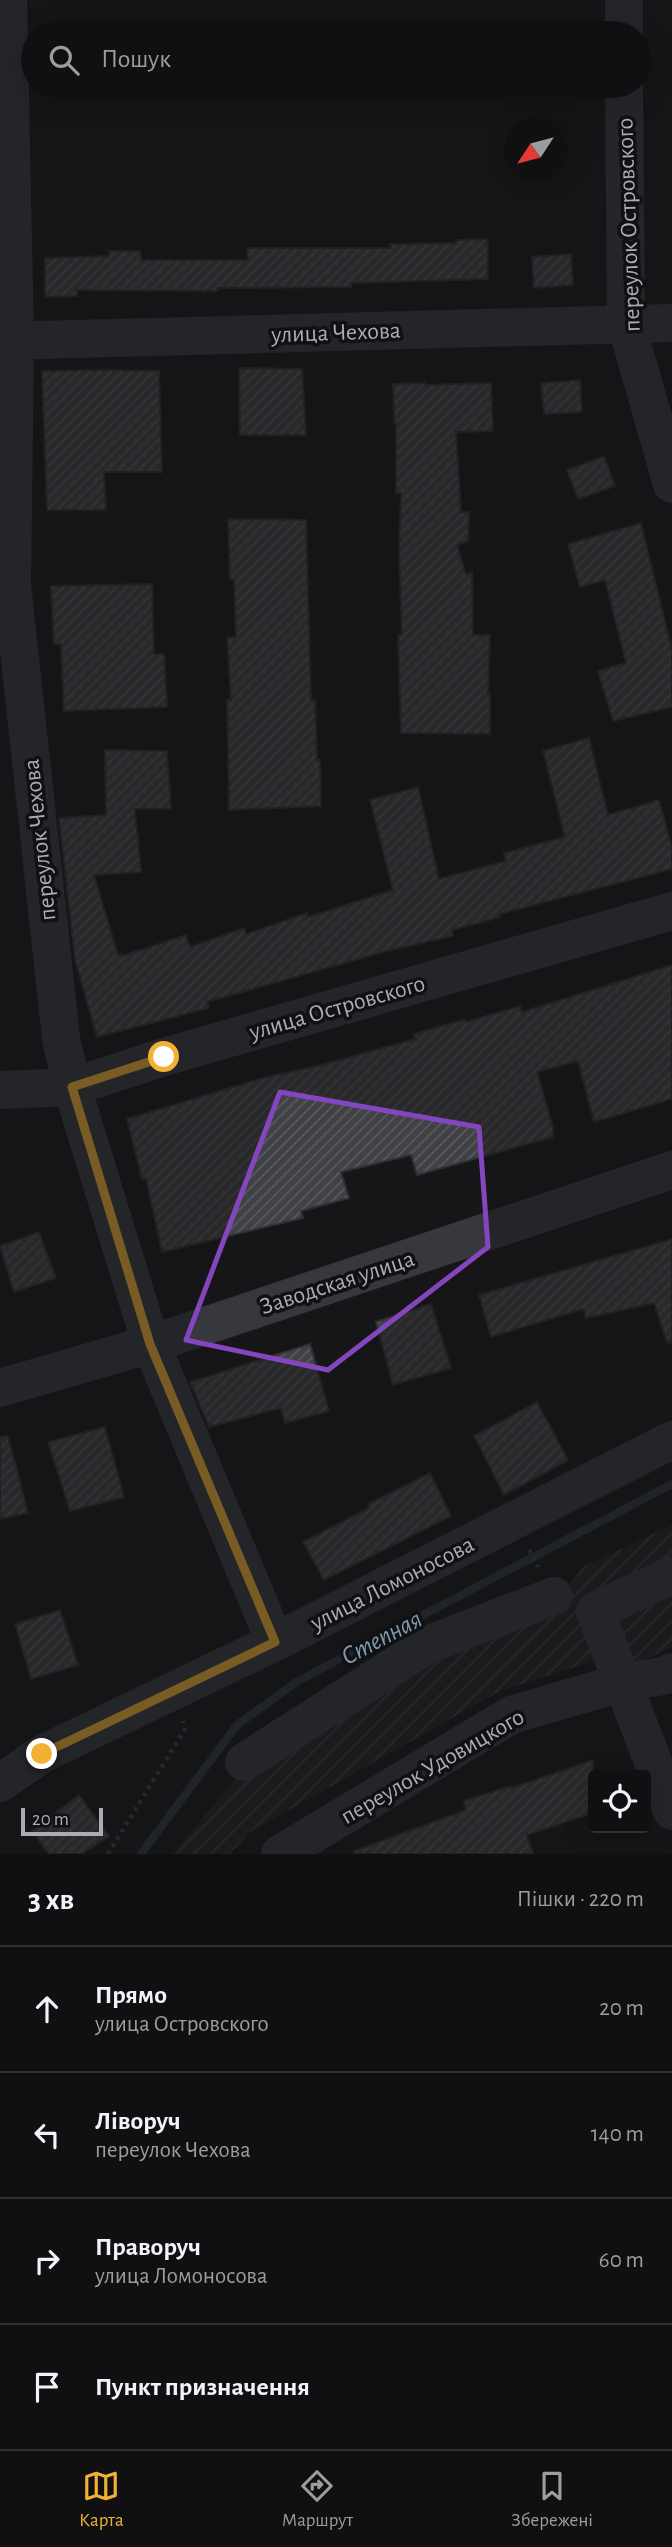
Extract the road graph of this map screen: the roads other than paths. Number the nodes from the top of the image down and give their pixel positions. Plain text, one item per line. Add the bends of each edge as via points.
1 (8, 0) edge
2 (624, 0) edge
3 (624, 21) edge
4 (624, 98) edge
5 (672, 323) edge
6 (626, 324) junction
7 (7, 341) edge
8 (672, 484) edge
9 (6, 585) edge
10 (672, 911) edge
11 (72, 1087) junction
12 (0, 1090) edge
13 (672, 1170) edge
14 (150, 1344) junction
15 (0, 1388) edge
16 (672, 1440) edge
17 (672, 1575) edge
18 (595, 1611) junction
19 (275, 1642) junction
20 (672, 1672) edge
21 (624, 1682) junction
22 (244, 1762) dead end
23 (0, 1783) edge
24 (672, 1811) edge
25 (280, 1854) edge

1 - 7 street, переулок Чехова
2 - 3 street
4 - 6 street, переулок Островского
5 - 6 street, улица Чехова
6 - 7 street, улица Чехова
6 - 8 street, переулок Островского
7 - 9 street, переулок Чехова
9 - 11 street, переулок Чехова via 61,1038
10 - 11 street, улица Островского
11 - 12 street, улица Островского
11 - 14 street, переулок Чехова
13 - 14 street, Заводская улица
14 - 15 street, Заводская улица
14 - 19 street, переулок Чехова
16 - 19 street, улица Ломоносова
17 - 18 street
18 - 21 street
18 - 22 street via 547,1585 427,1645
19 - 23 street, улица Ломоносова via 42,1754
20 - 21 street, переулок Удовицкого
21 - 24 street
21 - 25 street, переулок Удовицкого via 511,1715

